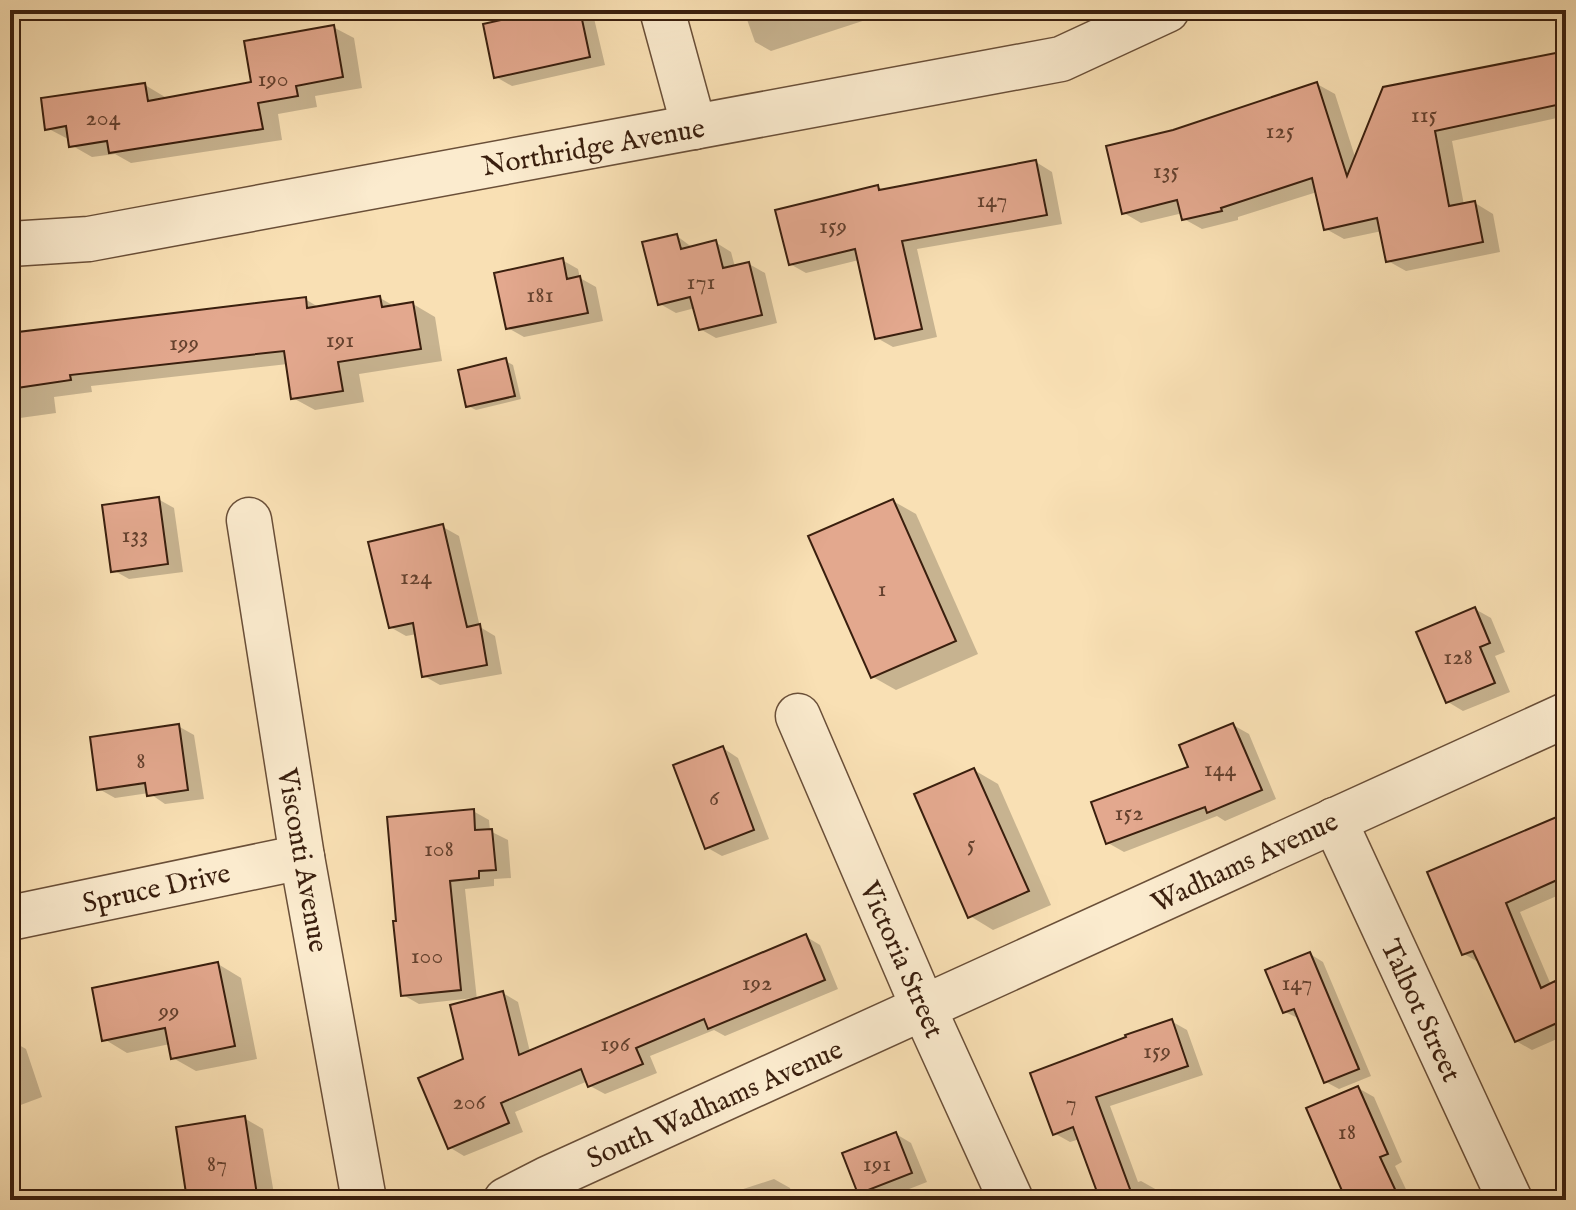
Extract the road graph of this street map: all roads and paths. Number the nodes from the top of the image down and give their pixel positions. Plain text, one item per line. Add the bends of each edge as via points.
1 (662, 10) edge
2 (1167, 10) edge
3 (694, 127) junction
4 (10, 244) edge
5 (249, 520) dead end
6 (1566, 715) edge
7 (798, 716) dead end
8 (1334, 820) junction
9 (302, 857) junction
10 (10, 918) edge
11 (924, 1009) junction
12 (364, 1200) edge
13 (506, 1200) edge
14 (1011, 1200) edge
15 (1510, 1200) edge

1 - 3 street
2 - 3 street, Northridge Avenue via 1061,59
3 - 4 street, Northridge Avenue via 89,239
5 - 9 street, Visconti Avenue
6 - 8 street, Wadhams Avenue
7 - 11 street, Victoria Street
8 - 11 street, Wadhams Avenue
8 - 15 street, Talbot Street
9 - 10 street, Spruce Drive
9 - 12 street, Visconti Avenue
11 - 13 street, South Wadhams Avenue
11 - 14 street, Victoria Street

